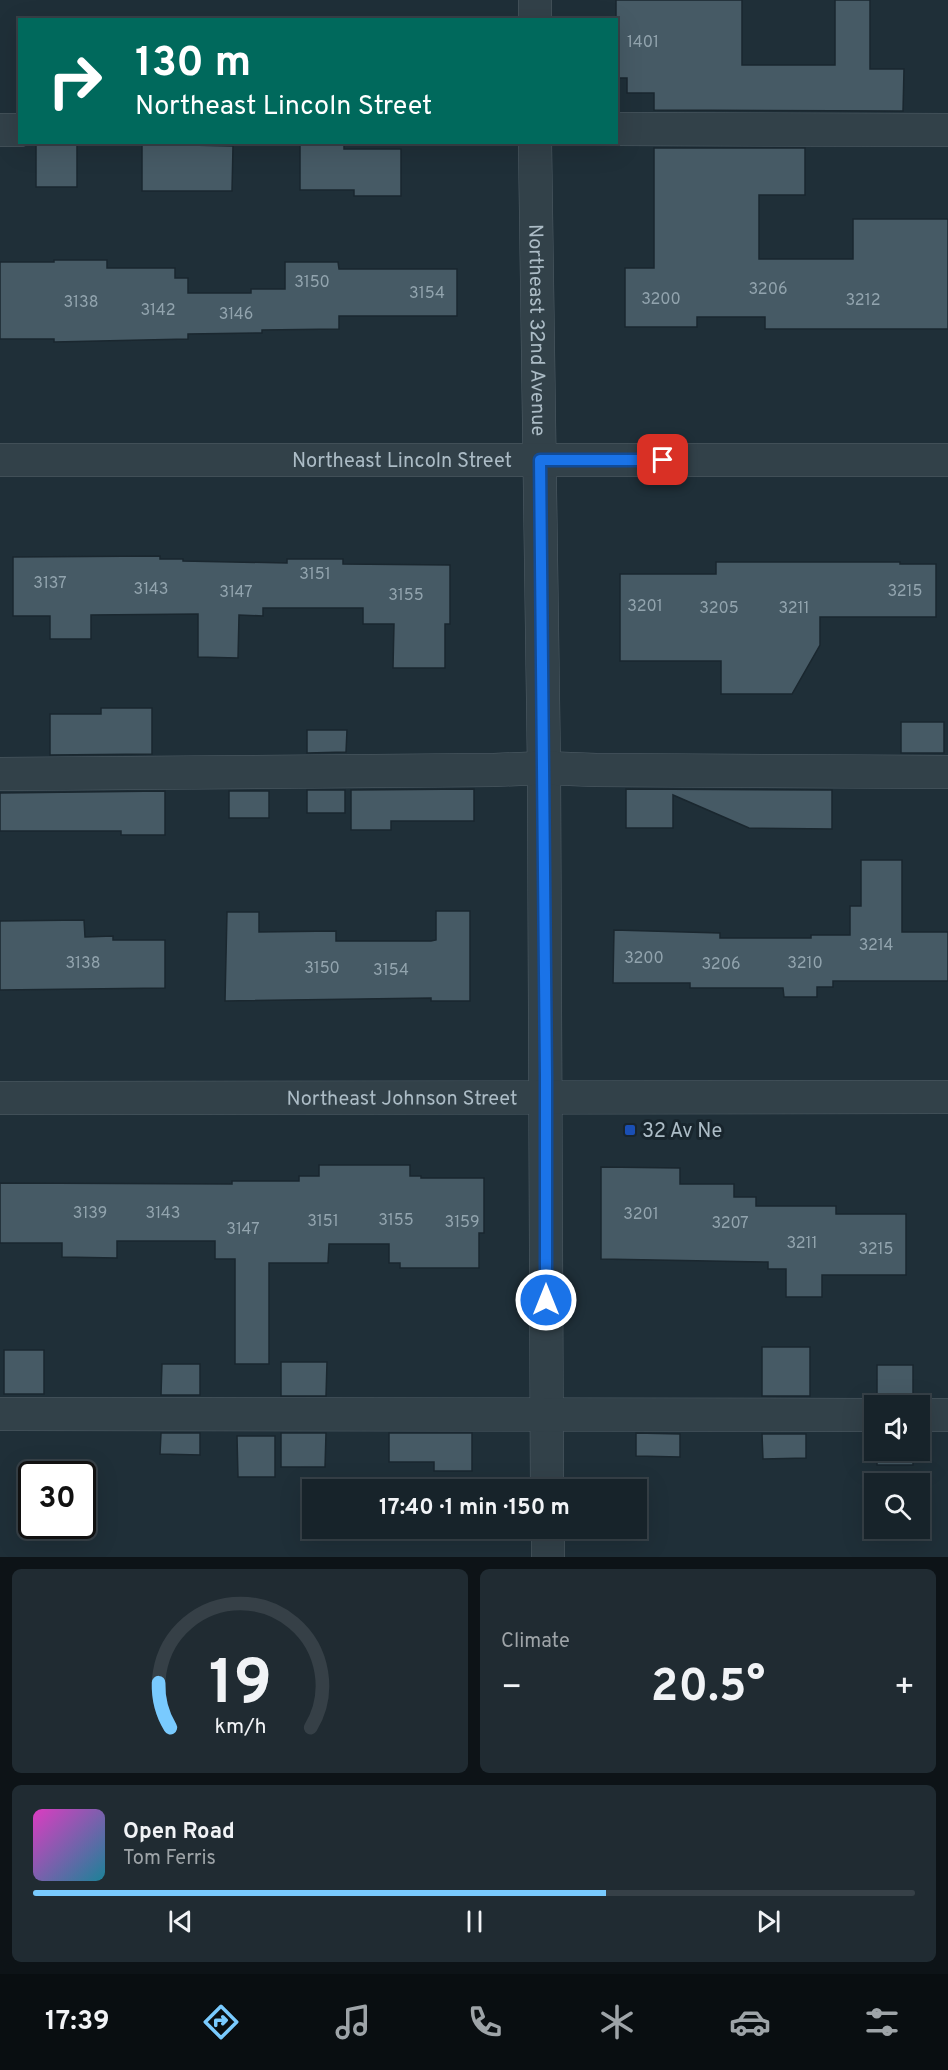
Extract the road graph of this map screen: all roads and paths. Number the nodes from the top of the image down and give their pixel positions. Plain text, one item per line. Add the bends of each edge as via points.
1 (535, 0) edge
2 (535, 18) edge
3 (618, 129) edge
4 (0, 130) edge
5 (18, 130) edge
6 (948, 130) edge
7 (536, 144) edge
8 (0, 460) edge
9 (540, 460) junction
10 (948, 460) edge
11 (544, 768) junction
12 (948, 772) edge
13 (0, 774) edge
14 (948, 1097) edge
15 (0, 1098) edge
16 (547, 1098) junction
17 (0, 1414) edge
18 (546, 1415) junction
19 (864, 1415) edge
20 (930, 1415) edge
21 (948, 1415) edge
22 (547, 1479) edge
23 (548, 1539) edge
24 (548, 1557) edge

1 - 2 street
3 - 6 street
4 - 5 street
7 - 9 street, Northeast 32nd Avenue
8 - 9 street, Northeast Lincoln Street
9 - 10 street, Northeast Lincoln Street
9 - 11 street, Northeast 32nd Avenue
11 - 12 street
11 - 13 street
11 - 16 street, Northeast 32nd Avenue
14 - 16 street, Northeast Johnson Street
15 - 16 street, Northeast Johnson Street
16 - 18 street, Northeast 32nd Avenue
17 - 18 street
18 - 19 street
18 - 22 street, Northeast 32nd Avenue
20 - 21 street
23 - 24 street

